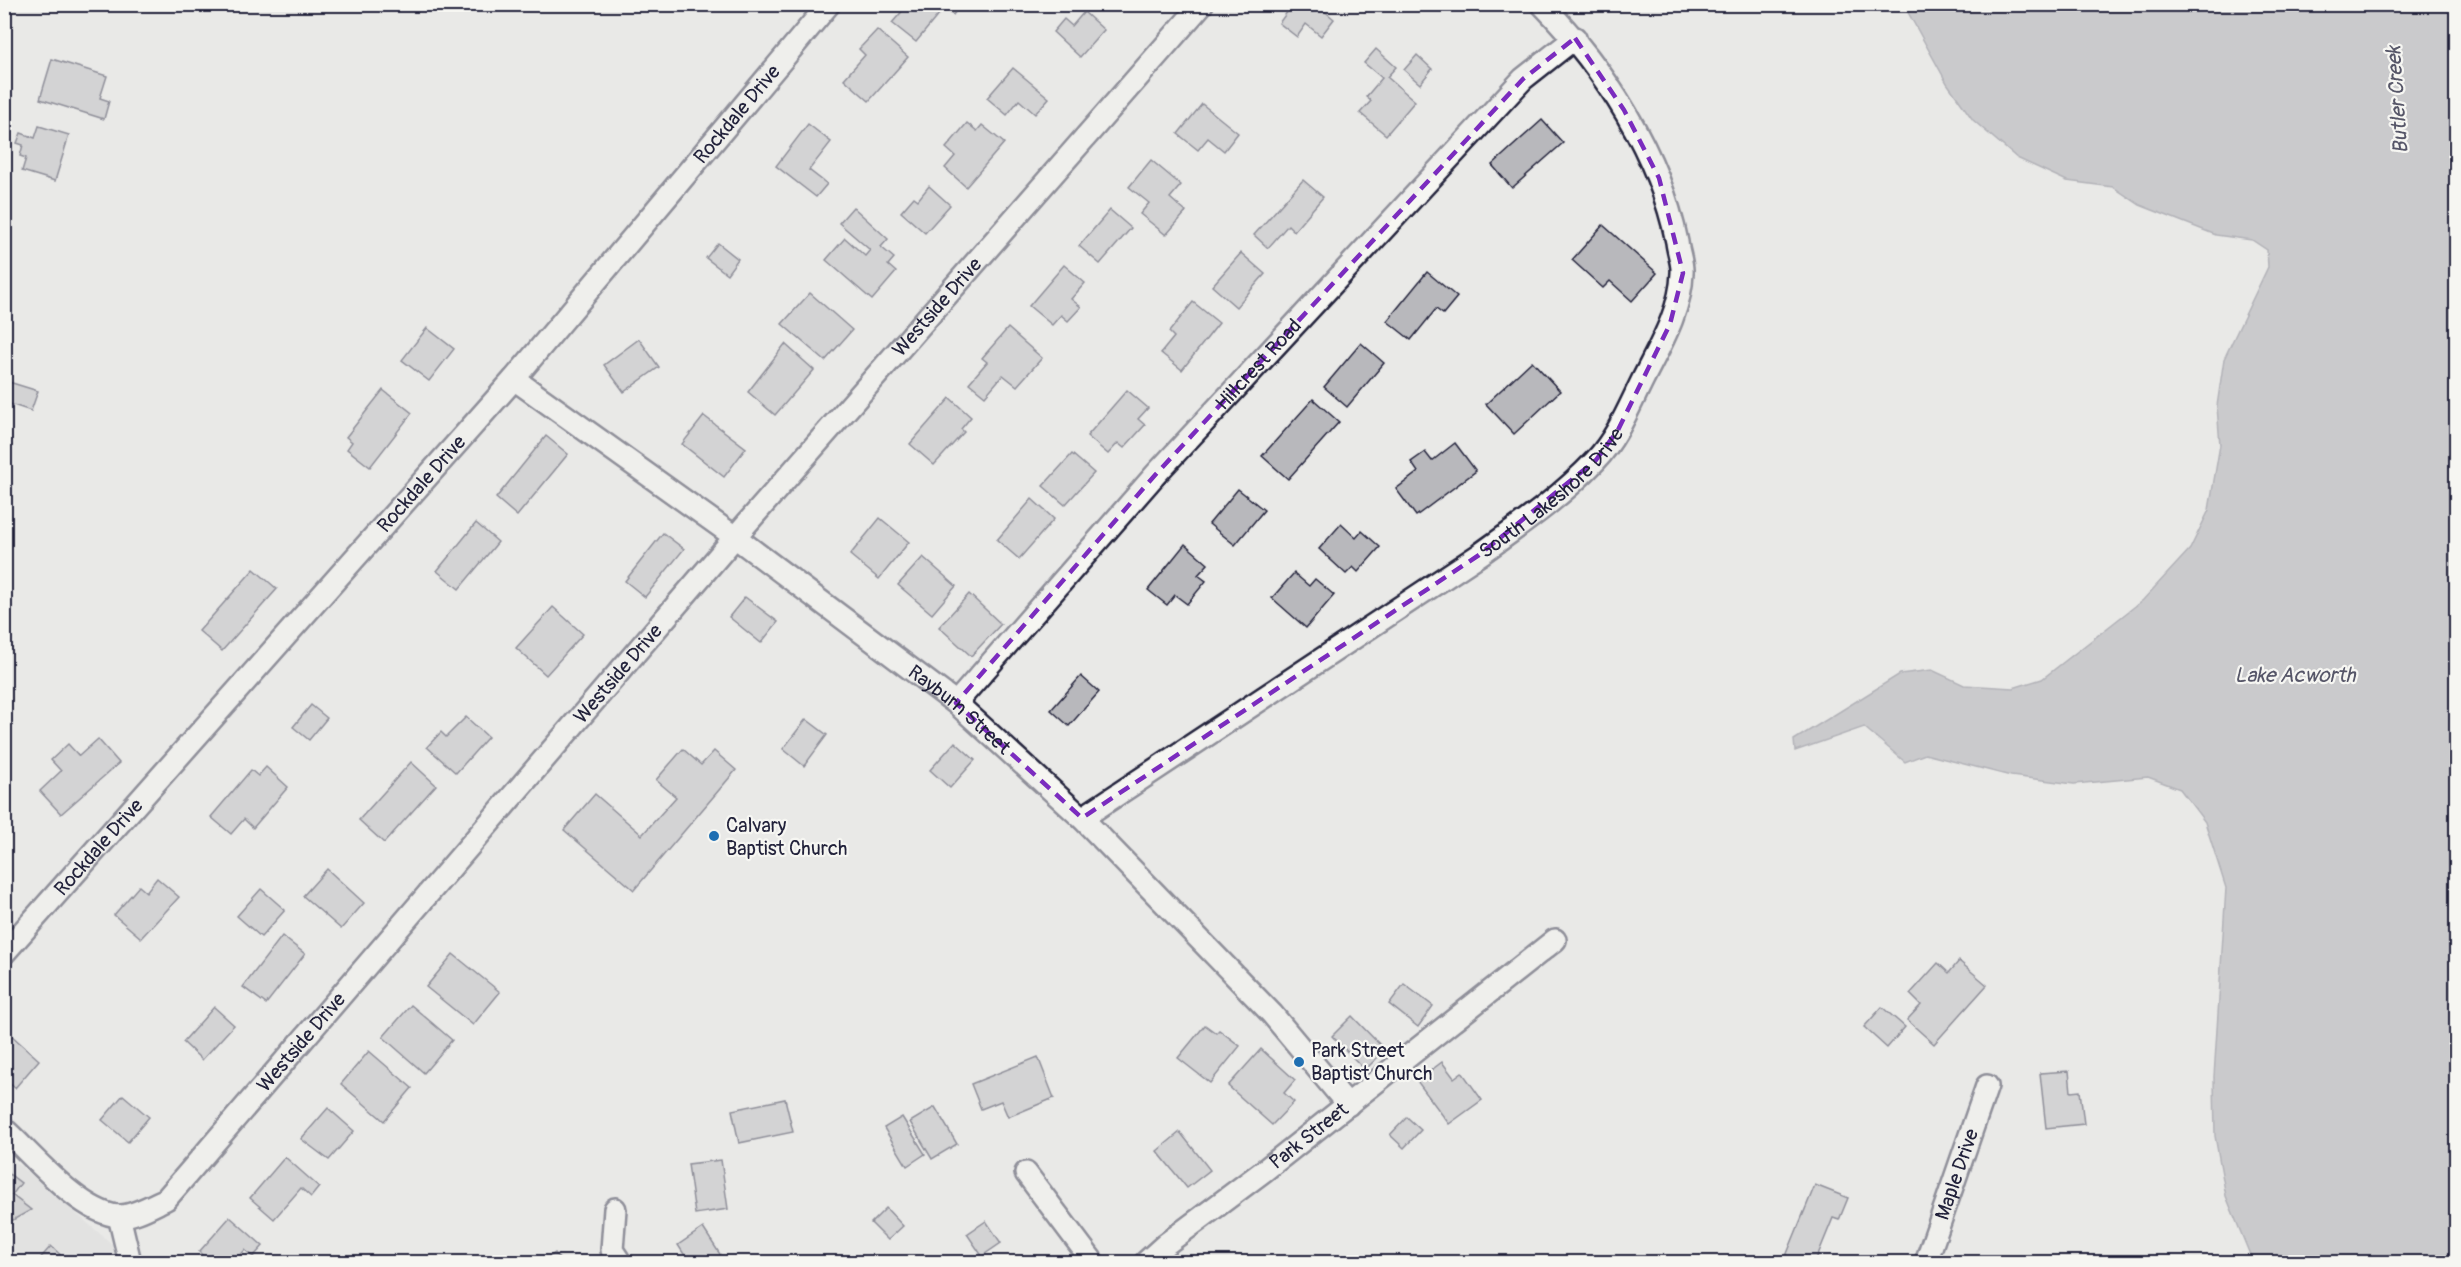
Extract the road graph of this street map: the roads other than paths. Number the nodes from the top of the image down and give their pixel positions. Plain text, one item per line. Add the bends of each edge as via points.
1 (829, 4) edge
2 (1202, 4) edge
3 (1542, 4) edge
4 (1575, 38) junction
5 (514, 379) junction
6 (735, 537) junction
7 (956, 703) junction
8 (1082, 818) junction
9 (1555, 940) dead end
10 (4, 953) edge
11 (1987, 1086) dead end
12 (1348, 1105) junction
13 (4, 1129) edge
14 (1026, 1173) dead end
15 (615, 1209) dead end
16 (119, 1216) junction
17 (130, 1263) edge
18 (620, 1263) edge
19 (1093, 1263) edge
20 (1146, 1263) edge
21 (1926, 1263) edge

1 - 5 street, Rockdale Drive
2 - 6 street, Westside Drive
3 - 4 street, South Lakeshore Drive
4 - 7 street, Hillcrest Road via 1523,79 1156,474
4 - 8 street, South Lakeshore Drive via 1624,110 1659,178 1683,273 1670,324 1618,430 1596,460 1540,510 1479,555
5 - 6 street, Rayburn Street
5 - 10 street, Rockdale Drive
6 - 7 street, Rayburn Street
6 - 16 street, Westside Drive via 166,1199
7 - 8 street, Rayburn Street
8 - 12 street, Rayburn Street via 1272,1014
9 - 12 street, Park Street
11 - 21 street, Maple Drive
12 - 20 street, Park Street
13 - 16 street via 65,1189 99,1210
14 - 19 street
15 - 18 street via 612,1250
16 - 17 street

